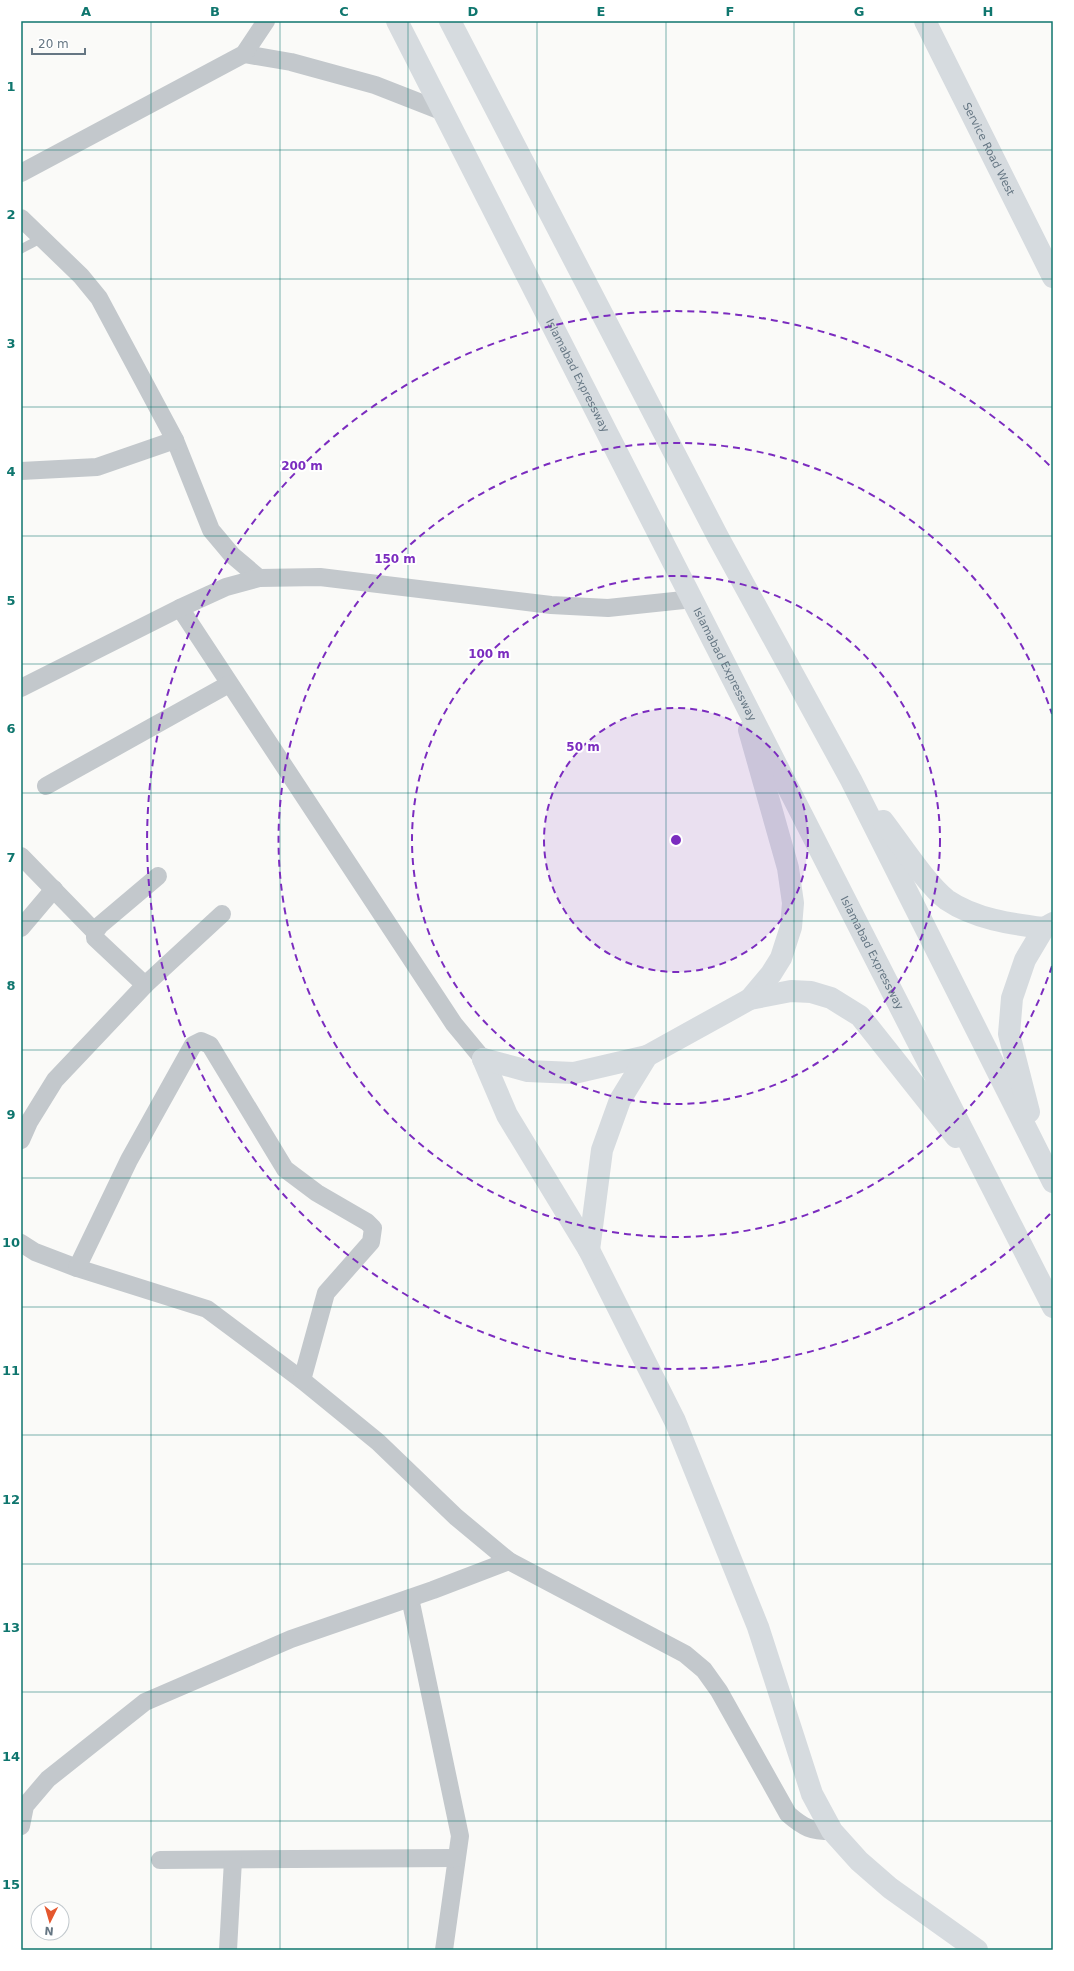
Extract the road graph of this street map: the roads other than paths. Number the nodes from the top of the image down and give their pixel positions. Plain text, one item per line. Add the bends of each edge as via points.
1 (266, 21) edge
2 (397, 21) edge
3 (450, 21) edge
4 (925, 21) edge
5 (244, 54) junction
6 (444, 112) junction
7 (21, 173) edge
8 (21, 218) edge
9 (42, 238) junction
10 (21, 249) edge
11 (1053, 277) edge
12 (174, 440) junction
13 (21, 471) edge
14 (259, 578) junction
15 (693, 599) junction
16 (180, 608) junction
17 (229, 684) junction
18 (21, 688) edge
19 (738, 689) junction
20 (851, 780) junction
21 (46, 786) dead end
22 (21, 856) edge
23 (158, 876) dead end
24 (54, 889) junction
25 (222, 914) dead end
26 (1048, 926) edge
27 (21, 928) edge
28 (94, 932) junction
29 (145, 985) junction
30 (750, 999) junction
31 (647, 1056) junction
32 (483, 1059) junction
33 (21, 1140) edge
34 (1042, 1160) junction
35 (983, 1170) junction
36 (1053, 1182) edge
37 (21, 1243) edge
38 (589, 1250) junction
39 (78, 1268) junction
40 (1053, 1307) edge
41 (302, 1380) junction
42 (509, 1560) junction
43 (410, 1598) junction
44 (23, 1806) edge
45 (21, 1826) edge
46 (832, 1831) junction
47 (456, 1858) junction
48 (160, 1860) dead end
49 (233, 1860) junction
50 (228, 1950) edge
51 (444, 1950) edge
52 (977, 1950) edge

1 - 5 street
2 - 6 main road, Islamabad Expressway
3 - 20 main road via 718,537
4 - 11 main road, Service Road West
5 - 6 street via 291,62 374,85
5 - 7 street
6 - 15 main road, Islamabad Expressway
8 - 9 street
9 - 10 lane
9 - 12 street via 81,276 99,298
12 - 13 street via 97,467
12 - 14 street via 212,530 232,555
14 - 15 street via 320,577 552,605 608,608
14 - 16 street via 226,587
15 - 19 main road, Islamabad Expressway
16 - 17 street
16 - 18 street
17 - 21 street
17 - 32 street via 454,1024
19 - 30 main road via 788,868 793,902 791,927 781,958
19 - 35 main road, Islamabad Expressway
20 - 26 main road via 930,882 947,900 978,915 1009,924
20 - 34 main road
22 - 24 street
23 - 28 street
24 - 27 street
24 - 28 street
25 - 29 street
26 - 34 main road via 1026,960 1012,998 1009,1034
28 - 29 street via 95,938
29 - 33 street via 55,1080
30 - 31 main road
30 - 35 main road via 790,991 811,992 831,998 860,1016
31 - 32 main road via 574,1074 528,1071
31 - 38 main road via 620,1100 602,1150
32 - 38 main road via 507,1115
34 - 36 main road
35 - 40 main road, Islamabad Expressway
37 - 39 street via 35,1252
38 - 46 main road via 675,1421 758,1627 812,1794
39 - 41 street via 207,1309
39 - 41 street via 129,1160 193,1045 201,1042 210,1045 285,1169 317,1193 373,1228 371,1242 326,1293
41 - 42 street via 378,1442 456,1517
42 - 43 street
42 - 46 street via 678,1650 704,1670 719,1691 788,1814 802,1827
43 - 44 street via 292,1640 145,1702 48,1779
43 - 47 street via 460,1836
44 - 45 street
46 - 52 main road via 859,1861 890,1888
47 - 49 street
47 - 51 street
48 - 49 street
49 - 50 street

